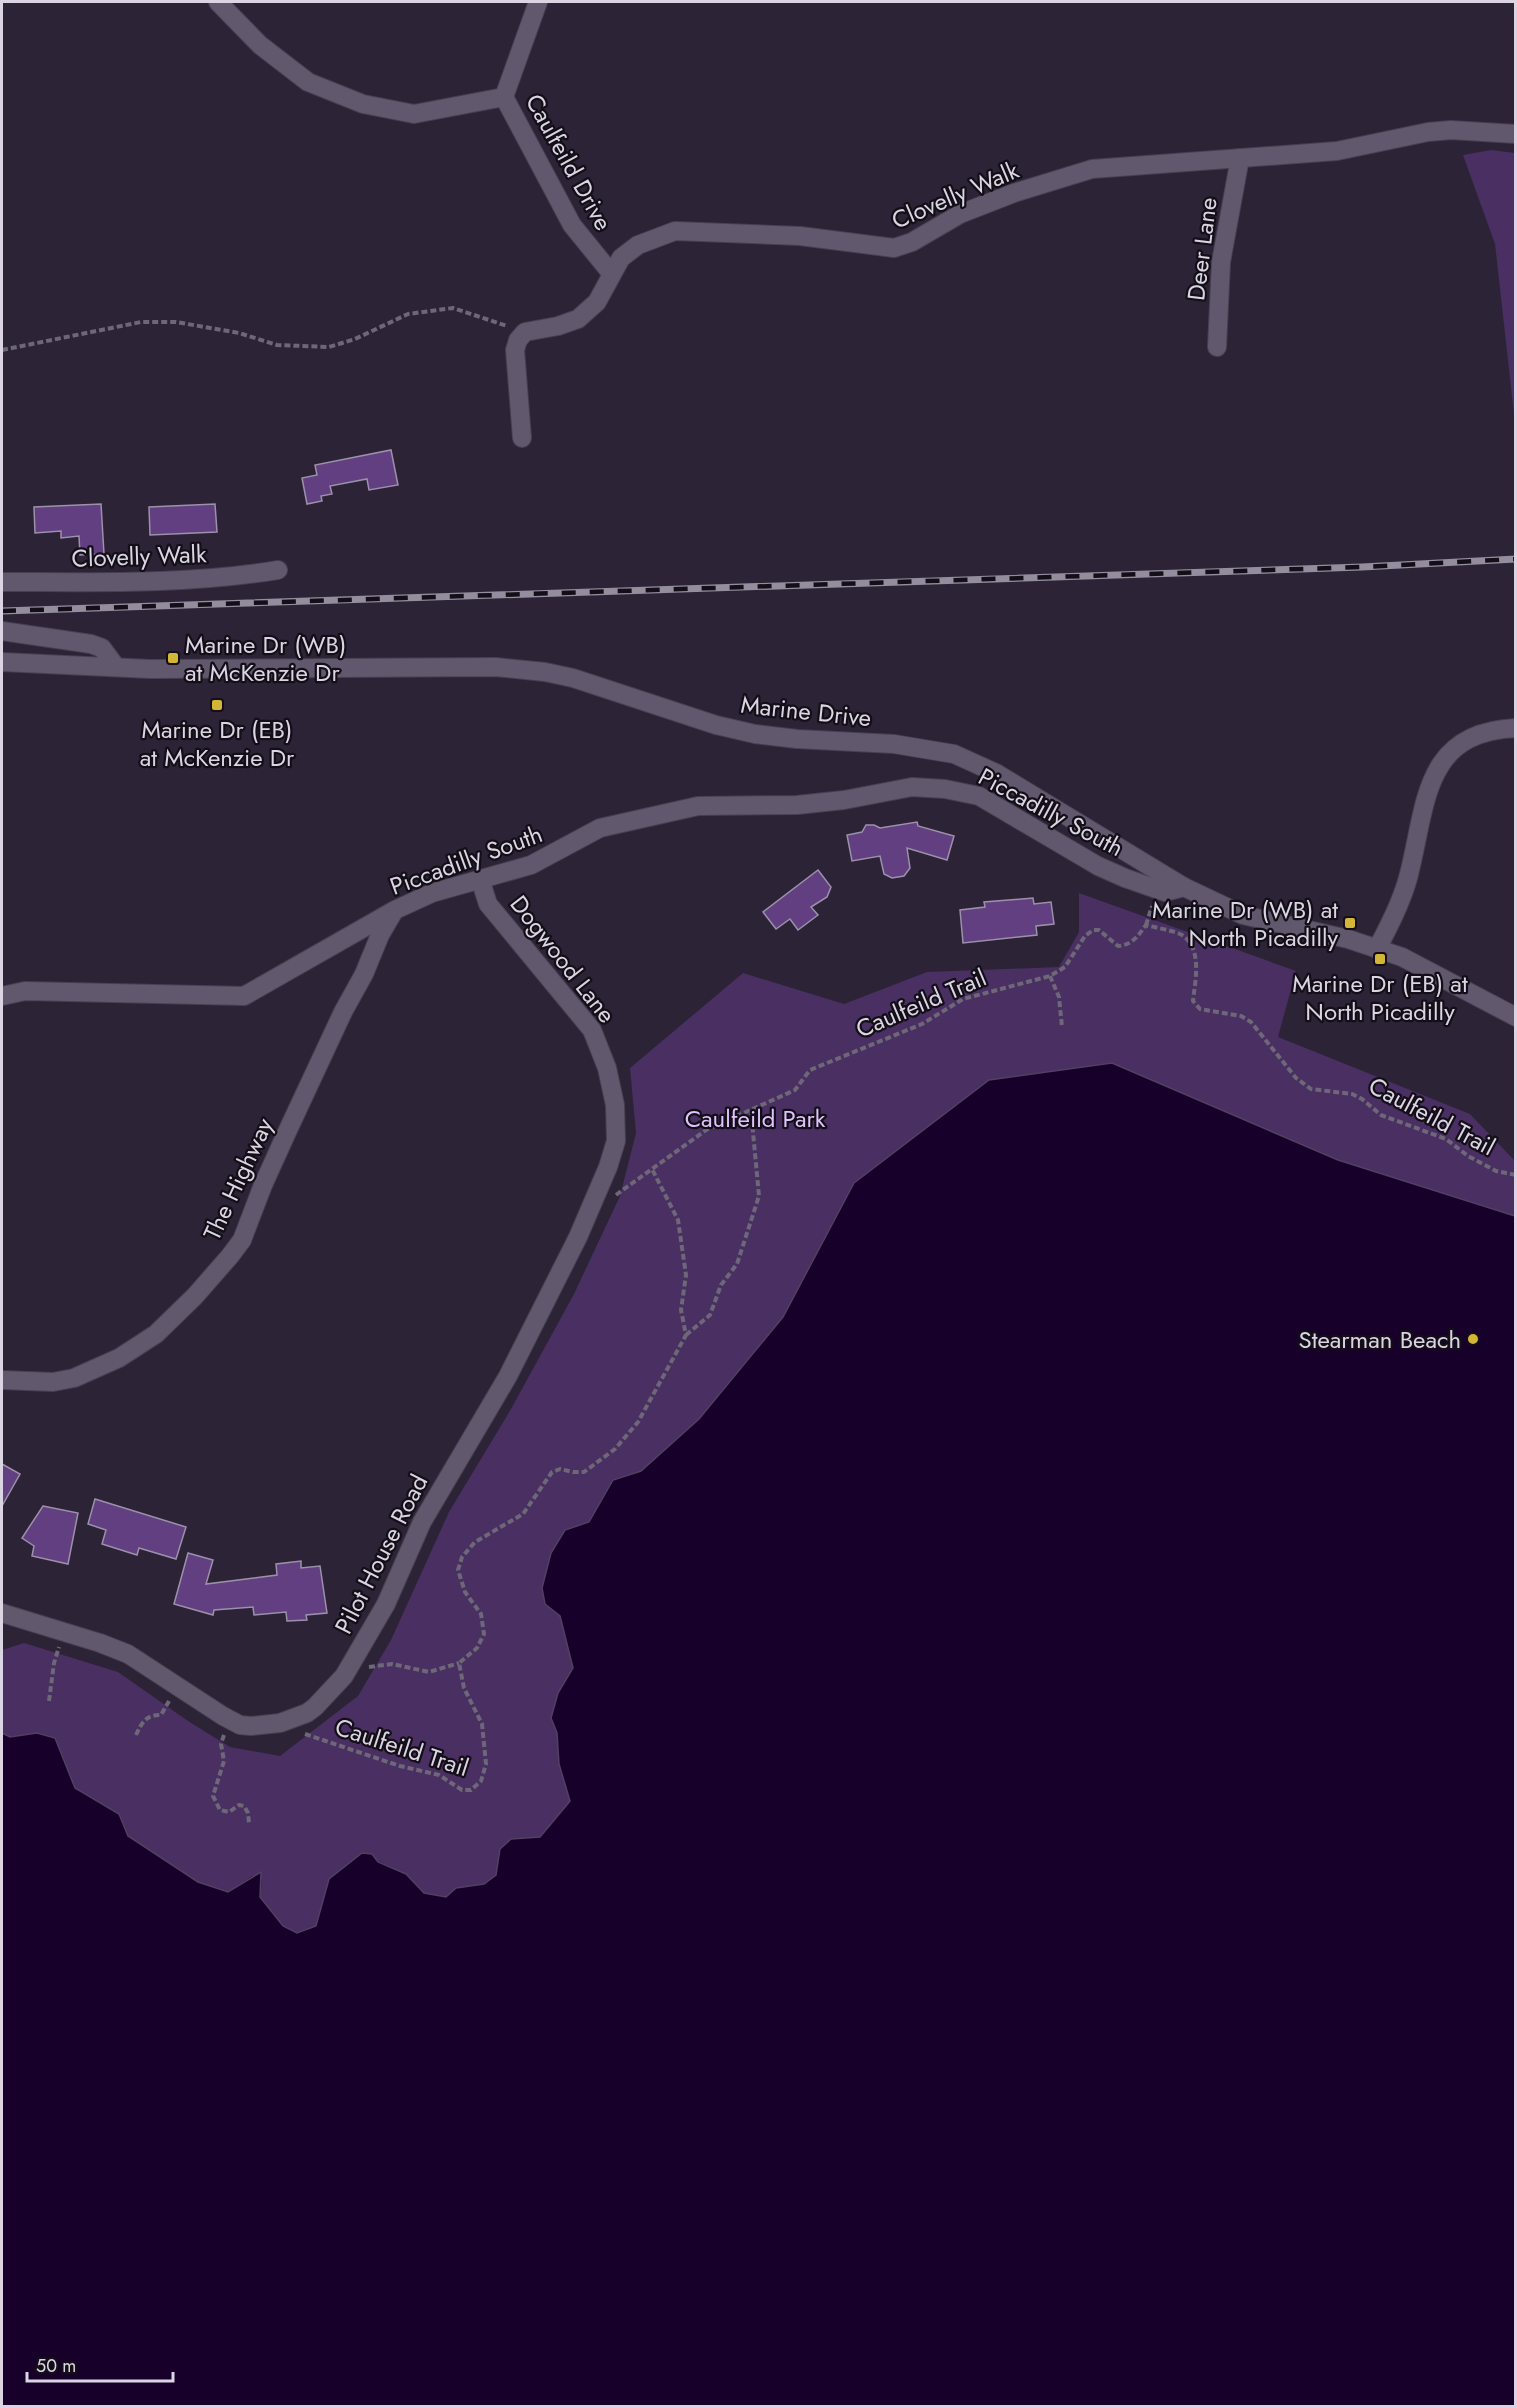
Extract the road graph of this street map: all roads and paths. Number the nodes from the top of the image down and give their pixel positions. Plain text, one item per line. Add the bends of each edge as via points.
1 (218, 2) edge
2 (538, 2) edge
3 (504, 97) junction
4 (1515, 134) edge
5 (1240, 158) junction
6 (611, 273) junction
7 (525, 332) junction
8 (1217, 347) dead end
9 (2, 350) edge
10 (522, 438) dead end
11 (278, 570) dead end
12 (2, 582) edge
13 (2, 631) edge
14 (2, 662) edge
15 (116, 667) junction
16 (1515, 728) edge
17 (480, 879) junction
18 (1184, 887) junction
19 (395, 910) junction
20 (1377, 949) junction
21 (1050, 975) junction
22 (2, 996) edge
23 (1515, 1017) edge
24 (1062, 1027) dead end
25 (615, 1105) joint
26 (751, 1111) junction
27 (652, 1170) junction
28 (1515, 1175) edge
29 (613, 1197) dead end
30 (686, 1335) junction
31 (2, 1380) edge
32 (2, 1613) edge
33 (63, 1632) junction
34 (351, 1663) junction
35 (459, 1663) junction
36 (174, 1683) junction
37 (50, 1701) dead end
38 (223, 1716) junction
39 (280, 1723) junction
40 (136, 1734) dead end
41 (249, 1823) dead end

1 - 3 street via 260,45 309,82 363,104 414,114
2 - 3 street, Caulfeild Drive
3 - 6 street, Caulfeild Drive via 572,225
4 - 5 street, Clovelly Walk via 1428,132 1336,151
5 - 6 street, Clovelly Walk via 1092,169 960,214 894,248 800,236 675,231 638,245 621,258
5 - 8 street, Deer Lane via 1221,262
6 - 7 street, Clovelly Walk via 597,302 578,319 558,327
7 - 9 path via 453,308 408,314 355,339 329,346 277,345 239,333 186,324 141,322
7 - 10 street via 515,350
11 - 12 street, Clovelly Walk via 191,580
13 - 15 street via 91,644 102,648
14 - 15 street, Marine Drive
15 - 18 street, Marine Drive via 496,667 545,672 755,734 939,750 996,773
16 - 20 street via 1479,733 1438,766 1404,891
17 - 18 street, Piccadilly South via 531,865 600,828 642,817 706,805 797,805 928,787 979,796 1098,866 1144,886 1165,892
17 - 19 street, Piccadilly South via 432,893
17 - 25 street, Dogwood Lane via 488,904 592,1030 607,1068
18 - 20 street, Marine Drive via 1243,915
19 - 22 street, Piccadilly South via 244,996 25,991
19 - 31 street, The Highway via 287,1132 242,1240 230,1256 156,1334 119,1358 75,1378 53,1382
20 - 23 street, Marine Drive via 1402,957
21 - 24 path via 1059,997
21 - 26 path, Caulfeild Trail via 963,999 922,1024 810,1070 795,1090
21 - 28 path, Caulfeild Trail via 1065,967 1093,930 1099,930 1118,946 1126,946 1146,925 1182,935 1190,944 1197,965 1193,1001 1200,1009 1241,1016 1251,1022 1296,1078 1311,1089 1352,1094 1380,1115 1446,1139 1496,1171
25 - 34 street, Pilot House Road via 616,1141 583,1228 508,1376 422,1522 386,1604
26 - 27 path, Caulfeild Trail via 706,1130
26 - 30 path via 759,1196 737,1264 721,1285 710,1315
27 - 29 path, Caulfeild Trail
27 - 30 path via 678,1220 686,1275 681,1310
30 - 35 path via 638,1422 615,1449 584,1472 552,1472 523,1514 475,1542 462,1557 458,1570 465,1592 481,1614 484,1634 477,1648
32 - 33 street, Pilot House Road
33 - 36 street, Pilot House Road via 128,1654
33 - 37 path via 54,1663
34 - 35 path via 364,1668 392,1664 429,1672
34 - 39 street, Pilot House Road via 324,1701 307,1713
35 - 39 path, Caulfeild Trail via 464,1688 483,1724 486,1764 481,1781 471,1790 462,1790 439,1775 400,1766
36 - 38 street, Pilot House Road
36 - 40 path via 161,1715 144,1720
38 - 39 street, Pilot House Road via 240,1725
38 - 41 path via 224,1761 213,1797 220,1810 229,1812 238,1805 244,1806

